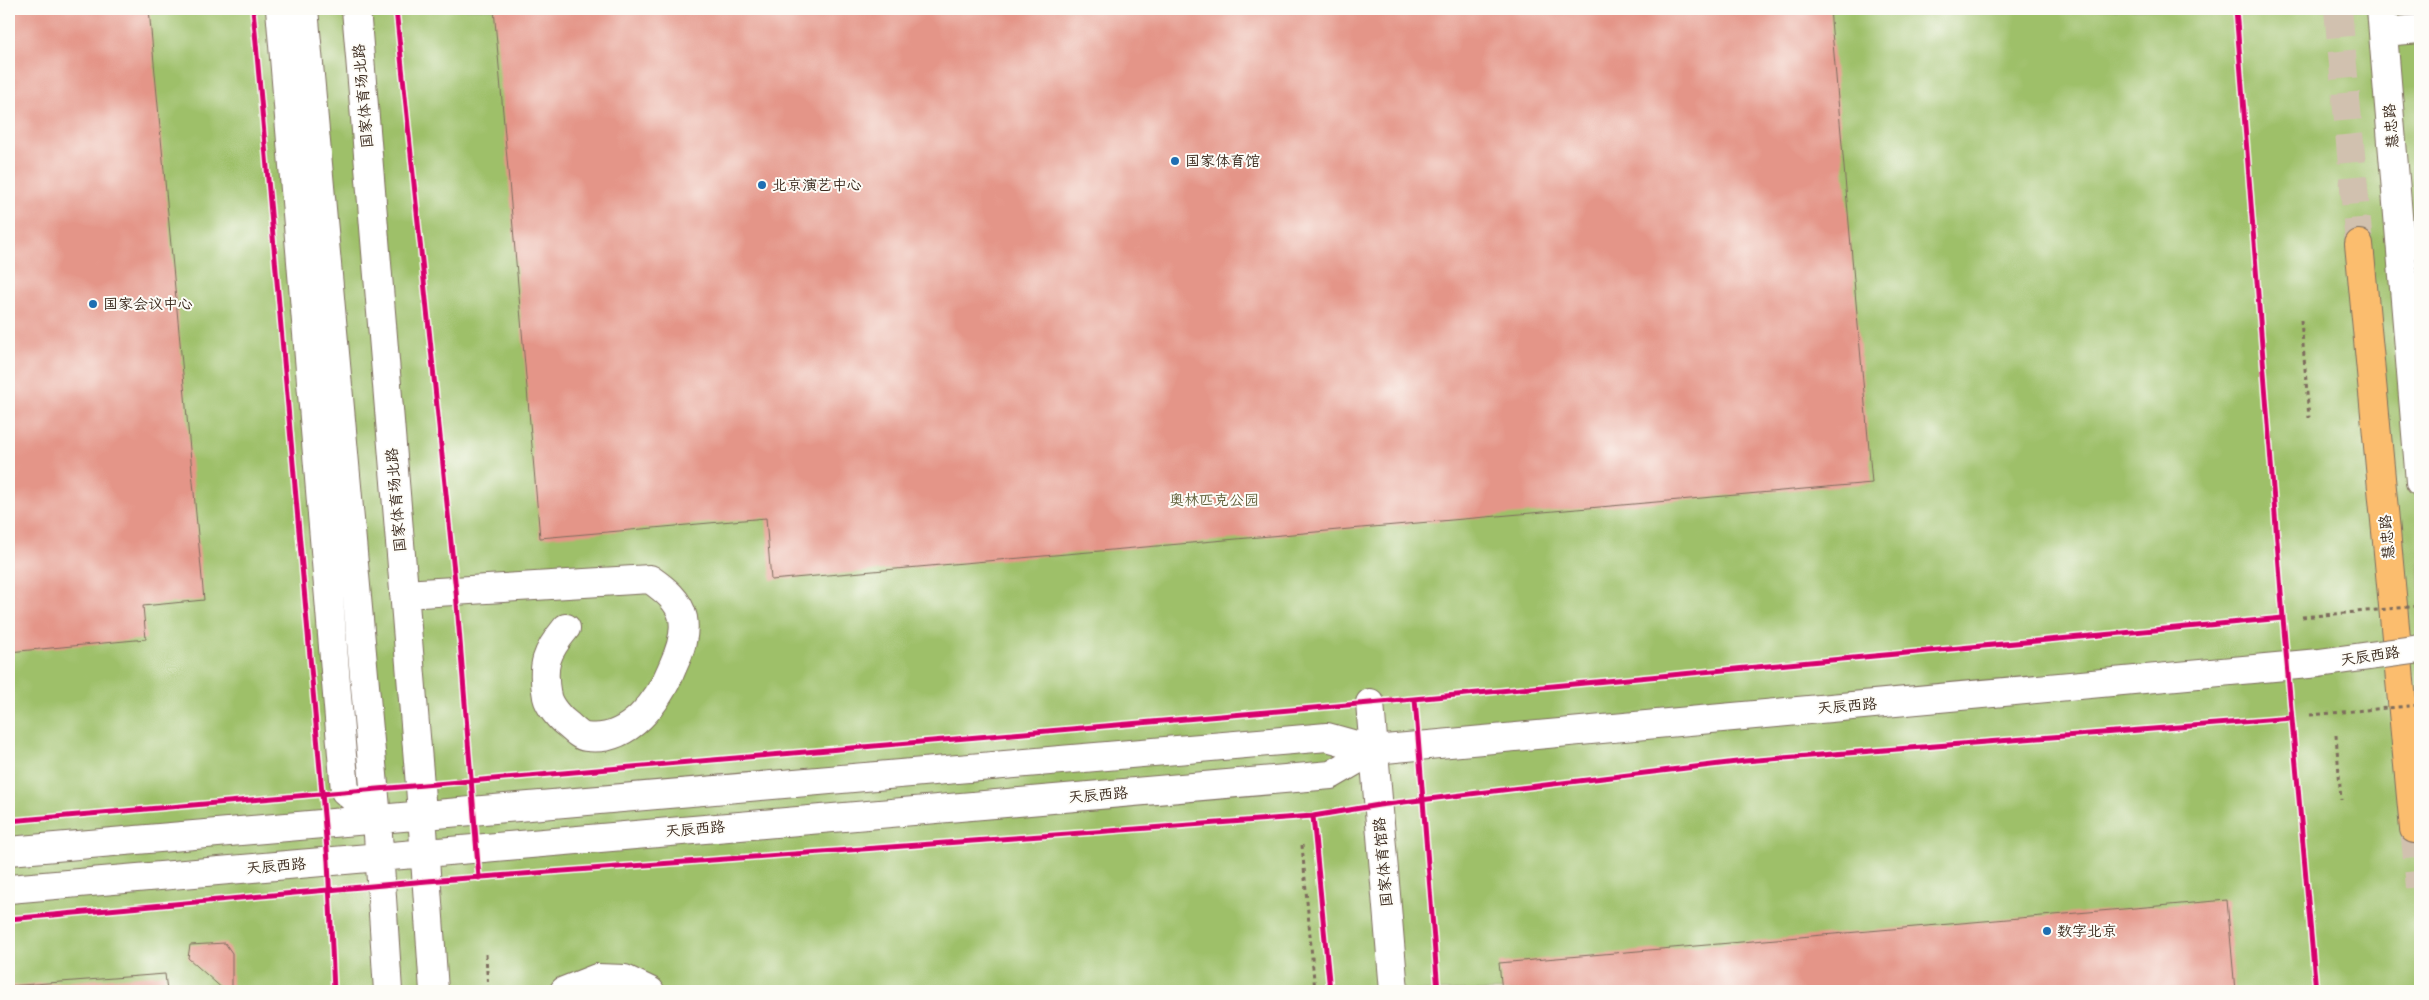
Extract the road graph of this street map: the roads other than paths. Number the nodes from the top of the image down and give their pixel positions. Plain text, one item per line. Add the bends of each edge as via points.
1 (280, 9) edge
2 (304, 9) edge
3 (356, 9) edge
4 (2382, 20) edge
5 (2420, 29) edge
6 (2359, 244) tunnel mouth
7 (2420, 482) edge
8 (404, 594) junction
9 (566, 628) dead end
10 (2420, 648) edge
11 (2319, 663) junction
12 (2420, 664) edge
13 (1370, 703) dead end
14 (1374, 750) junction
15 (422, 816) junction
16 (377, 819) junction
17 (2414, 829) tunnel mouth
18 (9, 851) edge
19 (425, 852) junction
20 (380, 856) junction
21 (9, 890) edge
22 (388, 991) edge
23 (434, 991) edge
24 (564, 991) edge
25 (650, 991) edge
26 (1394, 991) edge

1 - 16 street via 345,791
2 - 16 street
3 - 8 street, 国家体育场北路
4 - 5 street
4 - 7 street, 慧忠路
6 - 17 main road, 慧忠路
8 - 9 street via 650,579 671,594 683,618 682,645 656,701 636,722 611,735 584,737 562,721 547,700 544,671 550,648
8 - 15 street, 国家体育场北路
10 - 11 street, 天辰西路, bridge
11 - 12 street, 天辰西路, bridge
11 - 14 street, 天辰西路
13 - 14 street, 国家体育馆路
14 - 15 street, 天辰西路 via 1327,737
14 - 19 street, 天辰西路 via 1331,775
14 - 26 street, 国家体育馆路
15 - 16 street, 天辰西路
15 - 19 street, 国家体育场北路
16 - 18 street, 天辰西路
16 - 20 street
19 - 20 street, 天辰西路
19 - 23 street, 国家体育场北路
20 - 21 street, 天辰西路
20 - 22 street
24 - 25 street via 597,978 625,979

